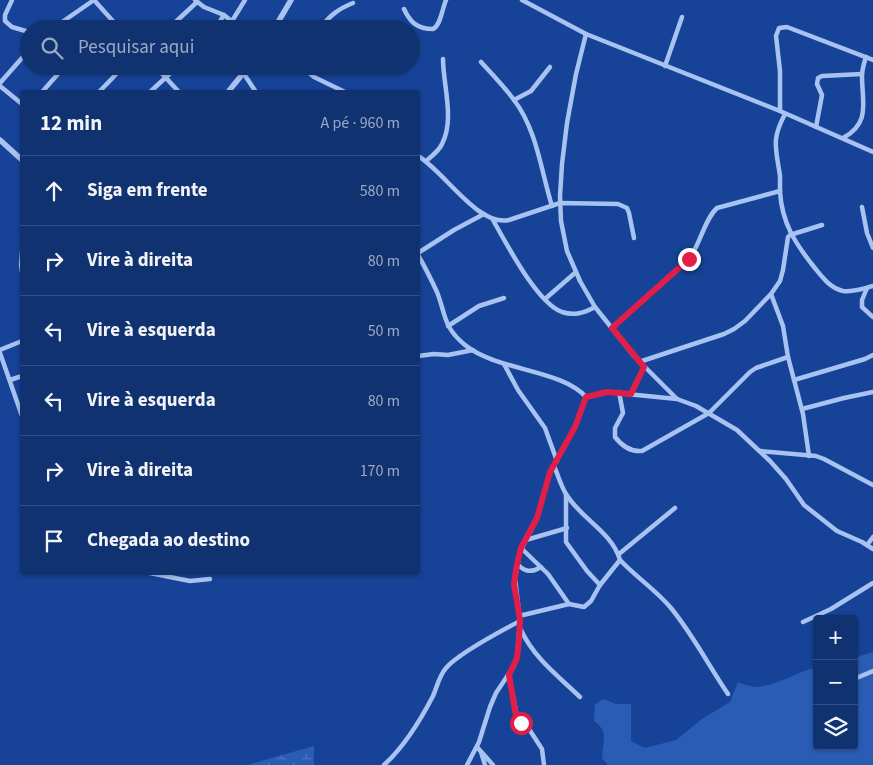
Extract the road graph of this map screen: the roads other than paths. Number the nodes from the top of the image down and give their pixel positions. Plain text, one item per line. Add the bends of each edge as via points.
1 (12, 0) edge
2 (94, 0) edge
3 (245, 0) edge
4 (290, 0) edge
5 (446, 0) edge
6 (522, 0) edge
7 (196, 1) edge
8 (353, 3) dead end
9 (404, 8) dead end
10 (224, 15) junction
11 (682, 17) dead end
12 (65, 20) edge
13 (110, 20) edge
14 (177, 20) edge
15 (221, 20) edge
16 (231, 20) edge
17 (233, 20) edge
18 (279, 20) edge
19 (327, 20) edge
20 (410, 20) edge
21 (420, 27) edge
22 (20, 29) edge
23 (586, 34) junction
24 (866, 57) junction
25 (443, 59) dead end
26 (873, 60) edge
27 (20, 61) edge
28 (481, 62) dead end
29 (665, 66) junction
30 (550, 67) dead end
31 (862, 74) junction
32 (58, 75) edge
33 (115, 75) edge
34 (163, 75) edge
35 (169, 75) edge
36 (243, 75) edge
37 (245, 75) edge
38 (311, 75) edge
39 (166, 78) junction
40 (0, 85) edge
41 (44, 90) edge
42 (101, 90) edge
43 (152, 90) edge
44 (177, 90) edge
45 (230, 90) edge
46 (255, 90) edge
47 (341, 90) edge
48 (514, 100) junction
49 (20, 102) edge
50 (783, 113) junction
51 (816, 127) junction
52 (844, 138) junction
53 (0, 140) edge
54 (873, 152) edge
55 (420, 157) edge
56 (20, 158) edge
57 (426, 161) junction
58 (780, 191) junction
59 (560, 203) junction
60 (552, 206) junction
61 (862, 207) dead end
62 (484, 214) junction
63 (492, 219) junction
64 (822, 225) dead end
65 (790, 234) junction
66 (634, 238) dead end
67 (873, 248) edge
68 (420, 253) edge
69 (420, 258) edge
70 (576, 272) junction
71 (873, 286) edge
72 (867, 288) junction
73 (771, 294) junction
74 (504, 298) dead end
75 (546, 299) junction
76 (595, 307) junction
77 (873, 317) edge
78 (448, 326) junction
79 (612, 328) junction
80 (20, 342) edge
81 (473, 350) junction
82 (0, 354) edge
83 (873, 355) edge
84 (420, 356) edge
85 (788, 357) junction
86 (639, 362) junction
87 (504, 364) junction
88 (644, 367) junction
89 (20, 377) edge
90 (10, 380) junction
91 (794, 380) junction
92 (619, 392) junction
93 (873, 392) edge
94 (631, 394) junction
95 (586, 397) junction
96 (677, 399) junction
97 (802, 409) junction
98 (20, 410) edge
99 (710, 413) junction
100 (760, 451) junction
101 (809, 456) junction
102 (557, 461) junction
103 (554, 466) junction
104 (873, 485) edge
105 (566, 494) junction
106 (674, 508) dead end
107 (567, 528) junction
108 (873, 537) edge
109 (526, 540) junction
110 (867, 545) junction
111 (521, 548) junction
112 (873, 549) edge
113 (618, 554) junction
114 (620, 560) junction
115 (517, 564) junction
116 (541, 567) junction
117 (160, 575) edge
118 (210, 579) dead end
119 (873, 583) edge
120 (600, 585) junction
121 (569, 604) junction
122 (520, 618) junction
123 (803, 622) dead end
124 (520, 628) junction
125 (873, 671) edge
126 (509, 675) junction
127 (858, 677) edge
128 (728, 694) dead end
129 (580, 697) dead end
130 (479, 749) junction
131 (384, 765) edge
132 (467, 765) edge
133 (484, 765) edge
134 (493, 765) edge
135 (544, 765) edge

1 - 22 street via 5,15 6,21
2 - 12 street
2 - 13 street
3 - 17 street
4 - 18 street
5 - 21 street via 438,25 433,29
6 - 23 street
7 - 10 street
7 - 14 street
8 - 19 street via 339,9
9 - 20 street
10 - 15 street
10 - 16 street
11 - 29 street
23 - 29 street
23 - 59 street via 567,123
24 - 26 street
24 - 31 street
24 - 50 street via 787,27 778,28
25 - 57 street via 448,97 445,136 439,149
27 - 40 street
28 - 48 street
29 - 50 street
30 - 48 street via 531,91
31 - 51 street via 818,78 822,95
31 - 52 street via 864,102 861,120 855,131
32 - 41 street
33 - 42 street
34 - 39 street
35 - 39 street
36 - 45 street
37 - 46 street
38 - 47 street
39 - 43 street
39 - 44 street
40 - 49 street
48 - 60 street via 537,149
50 - 51 street
50 - 58 street via 775,141
51 - 52 street
52 - 54 street
53 - 56 street
55 - 57 street
57 - 62 street
58 - 65 street
58 - 79 street via 716,208 689,259
59 - 60 street
59 - 66 street via 622,205 629,213
59 - 70 street via 567,251
60 - 63 street via 508,220
61 - 67 street
62 - 63 street
62 - 68 street
63 - 75 street via 530,282
64 - 65 street
65 - 72 street via 828,283 843,291
65 - 73 street via 782,275
69 - 78 street via 437,292
70 - 75 street
70 - 76 street
71 - 72 street
72 - 77 street via 862,307
73 - 85 street via 783,326
73 - 86 street via 734,329
74 - 78 street via 479,306
75 - 76 street via 558,310 570,314
76 - 79 street
78 - 81 street
79 - 86 street
80 - 82 street
81 - 84 street
81 - 87 street
82 - 90 street
83 - 91 street
85 - 91 street
85 - 99 street via 750,372
86 - 88 street
87 - 95 street via 555,379
87 - 102 street via 545,428
88 - 94 street
88 - 96 street
89 - 90 street
90 - 98 street
91 - 97 street
92 - 94 street
92 - 95 street
92 - 99 street via 623,412 615,437 626,447 637,451
93 - 97 street
94 - 96 street
95 - 102 street
96 - 99 street
97 - 101 street
99 - 100 street via 737,430
100 - 101 street
100 - 110 street via 804,505 837,531
101 - 104 street via 824,459
102 - 103 street
103 - 105 street
103 - 109 street via 537,518
105 - 107 street
105 - 113 street
106 - 113 street
107 - 109 street
107 - 120 street via 568,546
108 - 110 street
109 - 111 street
110 - 112 street
111 - 115 street
111 - 116 street
113 - 114 street
114 - 120 street
114 - 128 street via 669,606 703,652
115 - 116 street via 530,572
115 - 122 street via 514,584
116 - 121 street
117 - 118 street via 190,581
119 - 123 street via 832,609
120 - 121 street via 584,607
121 - 122 street
122 - 124 street
122 - 131 street via 447,667 402,746
124 - 126 street via 517,658
124 - 129 street via 536,656
125 - 127 street
126 - 130 street via 490,707
126 - 135 street via 516,716 542,749
130 - 132 street
130 - 133 street
130 - 134 street

